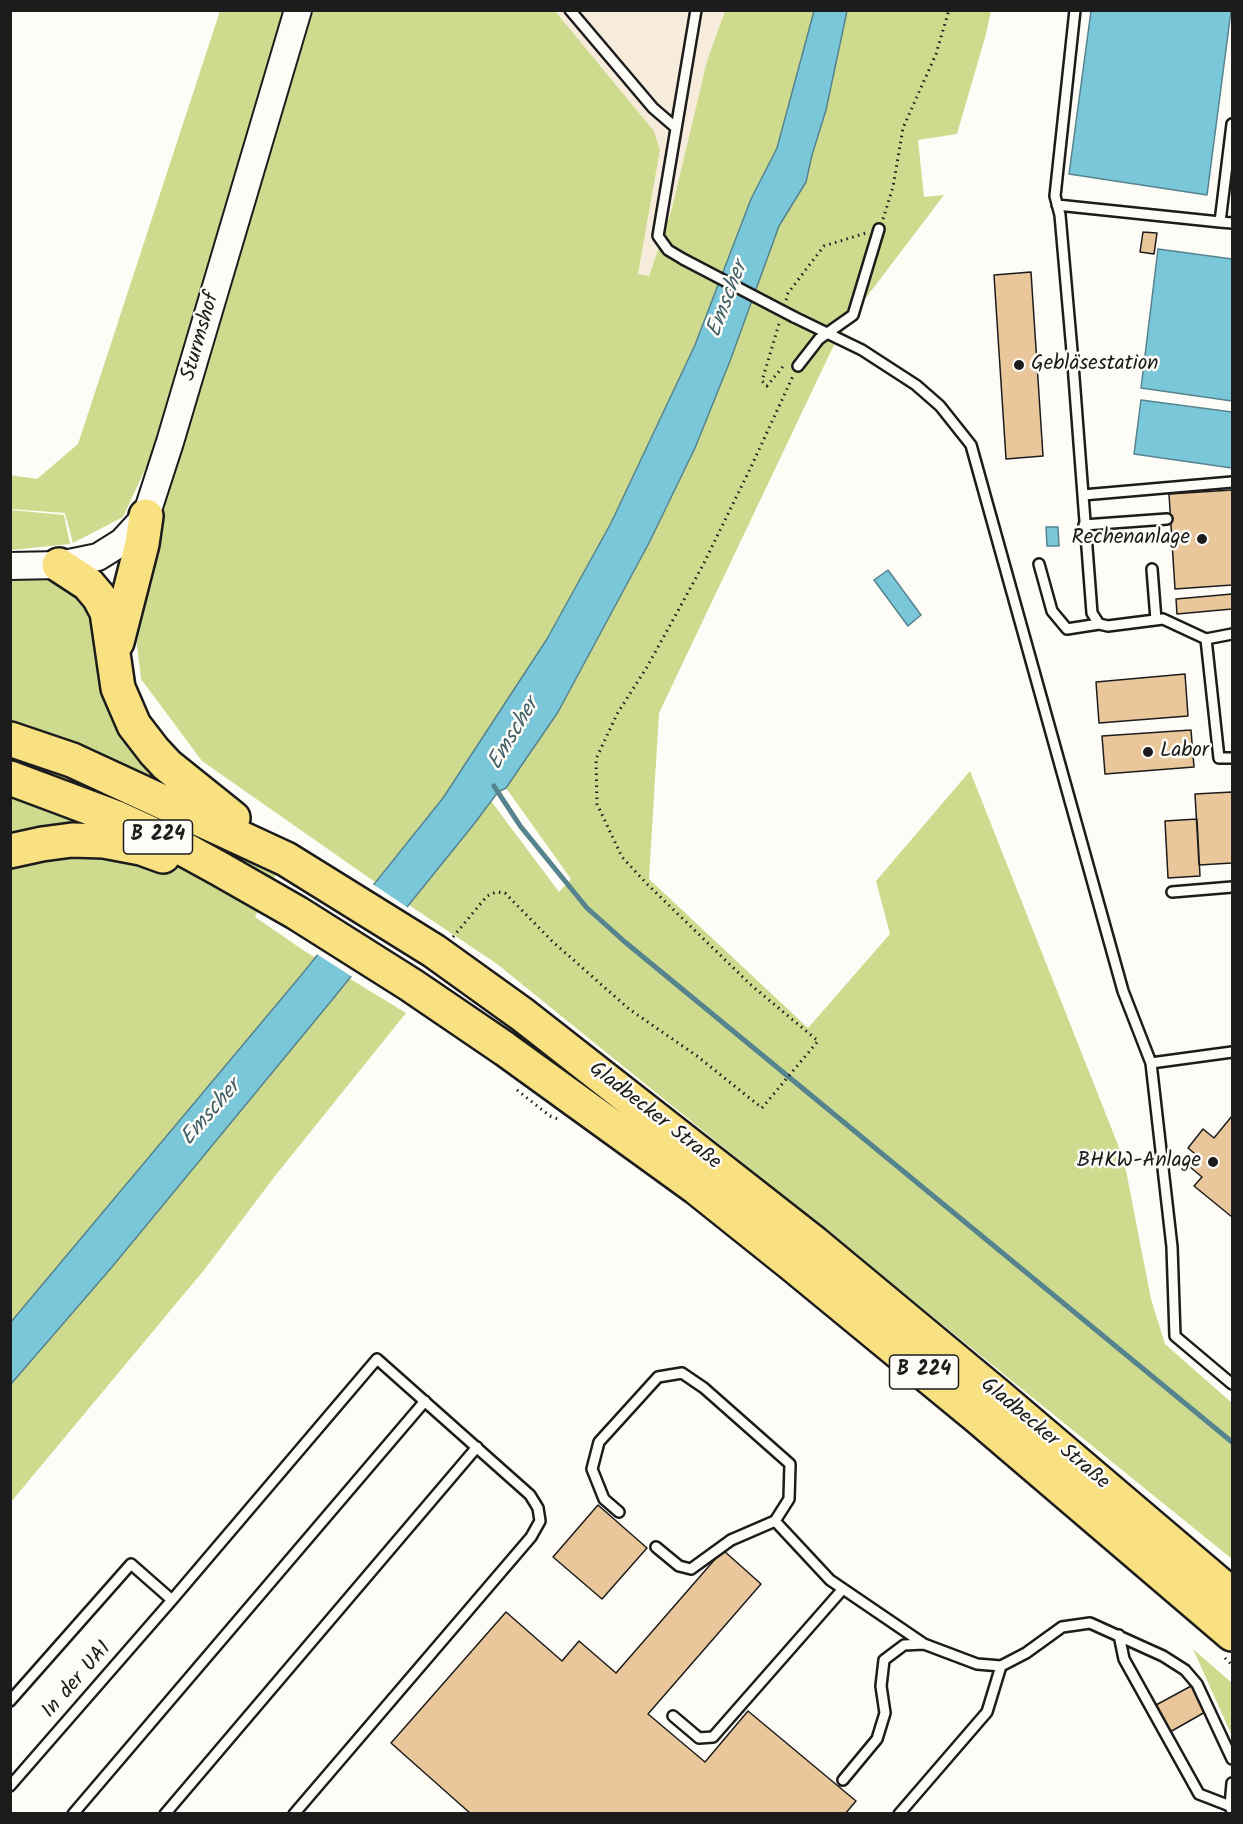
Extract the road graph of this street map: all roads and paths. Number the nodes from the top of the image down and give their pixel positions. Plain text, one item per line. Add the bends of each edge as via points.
1 (298, 10) edge
2 (570, 10) edge
3 (696, 10) edge
4 (949, 10) edge
5 (1075, 10) edge
6 (1233, 124) edge
7 (675, 127) junction
8 (1057, 205) junction
9 (1220, 222) junction
10 (1233, 223) edge
11 (879, 229) junction
12 (824, 246) dead end
13 (827, 333) junction
14 (798, 366) junction
15 (762, 381) dead end
16 (1233, 482) edge
17 (1083, 495) junction
18 (146, 516) junction
19 (1167, 519) dead end
20 (1084, 525) junction
21 (1039, 564) dead end
22 (59, 565) junction
23 (10, 566) edge
24 (1152, 569) dead end
25 (1156, 620) junction
26 (1099, 624) junction
27 (1233, 634) edge
28 (1206, 639) junction
29 (114, 652) junction
30 (10, 739) edge
31 (1233, 758) edge
32 (10, 778) edge
33 (10, 851) edge
34 (286, 859) junction
35 (1233, 887) edge
36 (1172, 892) dead end
37 (303, 917) junction
38 (443, 945) junction
39 (1233, 1052) edge
40 (1151, 1063) junction
41 (512, 1086) dead end
42 (560, 1120) dead end
43 (1233, 1384) edge
44 (425, 1401) junction
45 (477, 1447) junction
46 (619, 1512) dead end
47 (775, 1521) junction
48 (656, 1546) dead end
49 (842, 1590) junction
50 (1233, 1595) edge
51 (172, 1600) junction
52 (1119, 1635) junction
53 (924, 1644) junction
54 (1228, 1646) edge
55 (1233, 1665) edge
56 (1001, 1666) junction
57 (10, 1701) edge
58 (673, 1716) dead end
59 (1233, 1759) edge
60 (843, 1780) dead end
61 (1233, 1783) edge
62 (10, 1786) edge
63 (1231, 1809) edge
64 (73, 1814) edge
65 (165, 1814) edge
66 (294, 1814) edge
67 (899, 1814) edge

1 - 18 street, Sturmshof
2 - 7 lane via 653,108
3 - 7 lane
4 - 11 path via 936,54 903,128 893,188
5 - 8 lane via 1054,196
6 - 9 lane
7 - 13 lane, bridge via 658,236 668,250
8 - 9 lane
8 - 17 lane
9 - 10 lane
11 - 12 path
11 - 13 lane via 853,315
13 - 14 lane
13 - 40 lane via 916,384 940,406 971,446 1123,991
14 - 15 path via 787,363 766,386
14 - 38 path via 702,567 617,714 596,759 596,781 597,804 622,856 752,985 818,1041 762,1108 629,1008 552,941 505,892 487,896
16 - 17 lane
17 - 20 lane
18 - 22 street, Sturmshof via 111,550 98,557
18 - 29 highway
19 - 20 lane
20 - 26 lane via 1092,613
21 - 26 lane via 1052,611 1067,629
22 - 23 street, Sturmshof
22 - 29 highway via 88,584 99,597 107,612
24 - 25 lane
25 - 26 lane
25 - 28 lane via 1163,619
27 - 28 lane
28 - 31 lane via 1219,758
29 - 34 highway via 124,704 154,751 190,785
30 - 34 highway, Gladbecker Straße / B 224 via 82,765
32 - 37 highway, Gladbecker Straße / B 224 via 117,818 180,847
33 - 37 highway via 72,840 141,848
34 - 38 highway, Gladbecker Straße / B 224
35 - 36 lane
37 - 54 highway, Gladbecker Straße / B 224 via 505,1049 697,1188 978,1417
38 - 50 highway, Gladbecker Straße / B 224 via 523,1015 814,1243
39 - 40 lane
40 - 43 lane via 1172,1247 1175,1336
41 - 42 path
44 - 45 lane
44 - 51 lane, In der UA1 via 377,1359
44 - 64 lane
45 - 65 lane
45 - 66 lane via 530,1495 540,1521 531,1537
46 - 47 lane via 604,1499 592,1469 599,1442 658,1377 682,1373 789,1464 789,1499
47 - 48 lane via 731,1540 691,1569 679,1566
47 - 49 lane
49 - 53 lane
49 - 58 lane via 713,1737 699,1738
51 - 57 lane via 130,1564
51 - 62 lane, In der UA1
52 - 56 lane via 1090,1623 1062,1627
52 - 59 lane via 1185,1670 1197,1684
52 - 63 lane via 1124,1659 1199,1794
53 - 56 lane via 977,1664
53 - 60 lane via 904,1645 884,1660 881,1686 885,1713 877,1739
54 - 55 path
56 - 67 lane via 987,1712
61 - 63 lane

